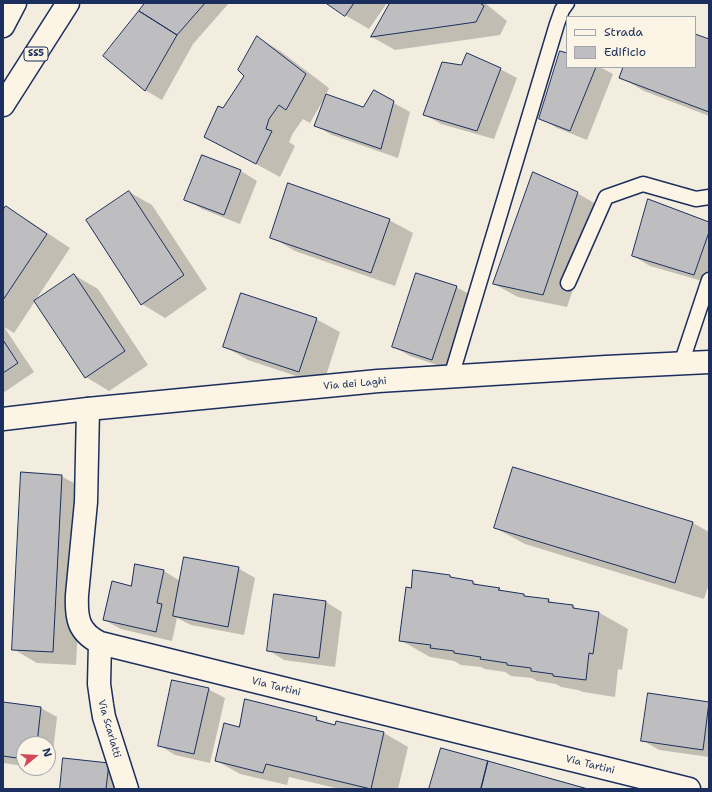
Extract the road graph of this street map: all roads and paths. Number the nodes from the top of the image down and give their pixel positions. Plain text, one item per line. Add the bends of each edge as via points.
1 (15, 3) edge
2 (68, 3) edge
3 (567, 3) edge
4 (3, 26) edge
5 (3, 106) edge
6 (709, 197) edge
7 (709, 280) edge
8 (568, 283) dead end
9 (709, 362) edge
10 (681, 364) junction
11 (451, 377) junction
12 (88, 409) junction
13 (3, 419) edge
14 (100, 643) junction
15 (127, 789) edge
16 (689, 789) edge

1 - 4 street
2 - 5 street, SS5
3 - 11 lane via 557,24
6 - 8 lane via 696,199 643,184 606,197
7 - 10 lane
9 - 10 street, Via dei Laghi
10 - 11 street, Via dei Laghi
11 - 12 street, Via dei Laghi via 378,381
12 - 13 street, Via dei Laghi
12 - 14 street, Via Tartini via 86,502 77,606 80,624 85,633
14 - 15 street, Via Scarlatti via 99,684 104,717
14 - 16 street, Via Tartini

